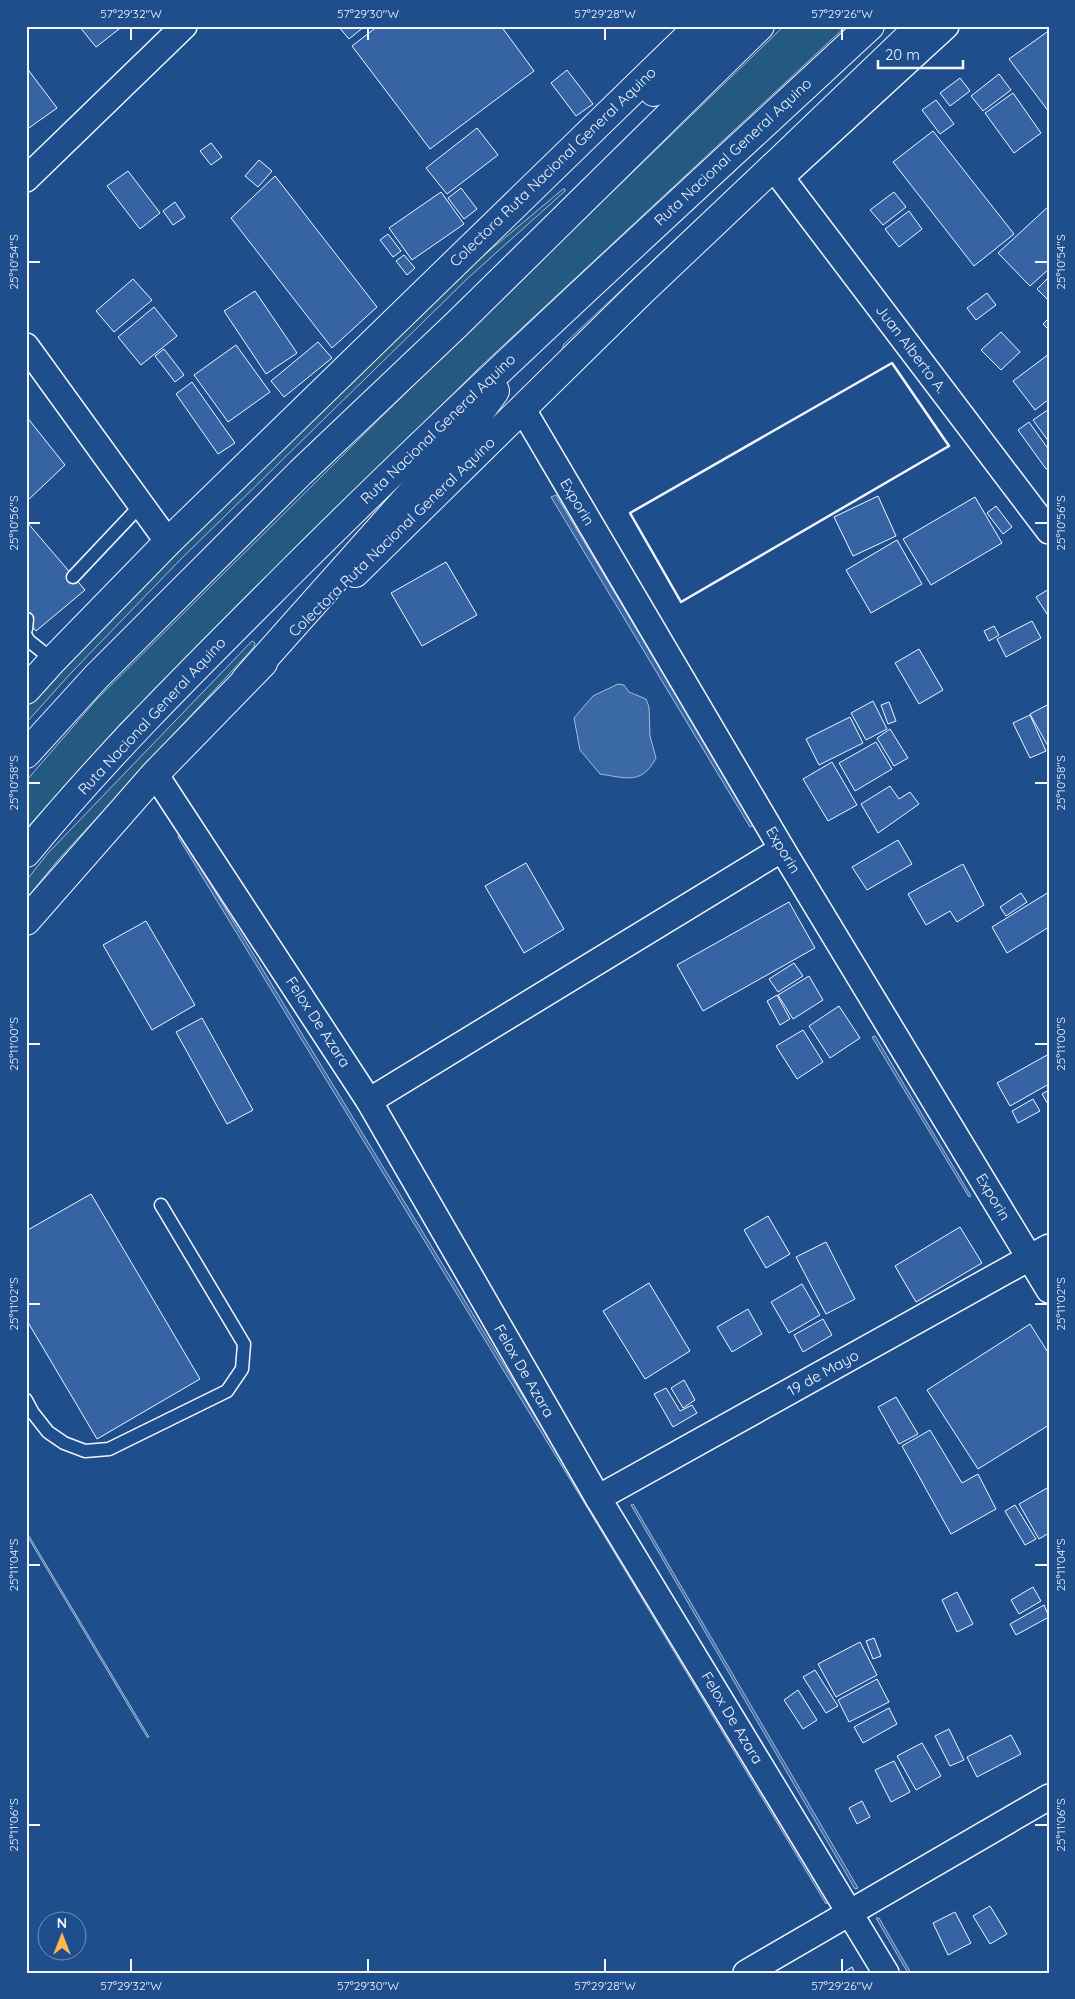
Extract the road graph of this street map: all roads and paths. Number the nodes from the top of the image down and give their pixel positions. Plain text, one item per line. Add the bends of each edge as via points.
1 (184, 26) edge
2 (734, 26) edge
3 (760, 26) edge
4 (870, 26) edge
5 (920, 26) edge
6 (946, 26) edge
7 (694, 28) edge
8 (777, 172) junction
9 (26, 179) edge
10 (501, 218) junction
11 (538, 332) junction
12 (26, 346) edge
13 (522, 408) junction
14 (140, 506) junction
15 (1049, 531) edge
16 (168, 542) junction
17 (73, 577) dead end
18 (26, 636) edge
19 (52, 660) junction
20 (246, 679) junction
21 (26, 690) edge
22 (26, 754) edge
23 (155, 774) junction
24 (782, 848) junction
25 (26, 853) edge
26 (26, 922) edge
27 (369, 1101) junction
28 (161, 1205) dead end
29 (1039, 1253) edge
30 (1049, 1290) edge
31 (26, 1400) edge
32 (598, 1498) junction
33 (1049, 1797) edge
34 (850, 1912) junction
35 (746, 1973) edge
36 (886, 1973) edge

1 - 9 street
2 - 10 main road
3 - 22 main road via 300,472 96,677
4 - 11 main road, Ruta Nacional General Aquino
5 - 8 main road, Colectora Ruta Nacional General Aquino
6 - 8 street
7 - 10 main road, Colectora Ruta Nacional General Aquino
8 - 13 main road, Colectora Ruta Nacional General Aquino via 641,292
8 - 15 street, Juan Alberto A.
10 - 16 main road, Colectora Ruta Nacional General Aquino
11 - 20 main road via 464,434
11 - 25 main road, Ruta Nacional General Aquino via 223,640 128,737
12 - 14 street
13 - 20 main road, Colectora Ruta Nacional General Aquino
13 - 24 street, Exporin
14 - 16 street
14 - 17 lane
16 - 19 main road, Colectora Ruta Nacional General Aquino
18 - 19 lane
19 - 21 main road, Colectora Ruta Nacional General Aquino
20 - 23 main road, Colectora Ruta Nacional General Aquino
23 - 26 main road, Colectora Ruta Nacional General Aquino
23 - 27 street, Felox De Azara
24 - 27 street
24 - 29 street, Exporin
27 - 32 street, Felox De Azara
28 - 31 lane via 244,1344 242,1369 228,1390 109,1449 84,1452 48,1432
29 - 30 street, Exporin
29 - 32 street, 19 de Mayo
32 - 34 street, Felox De Azara
33 - 34 street
34 - 35 street
34 - 36 street, Felox De Azara

